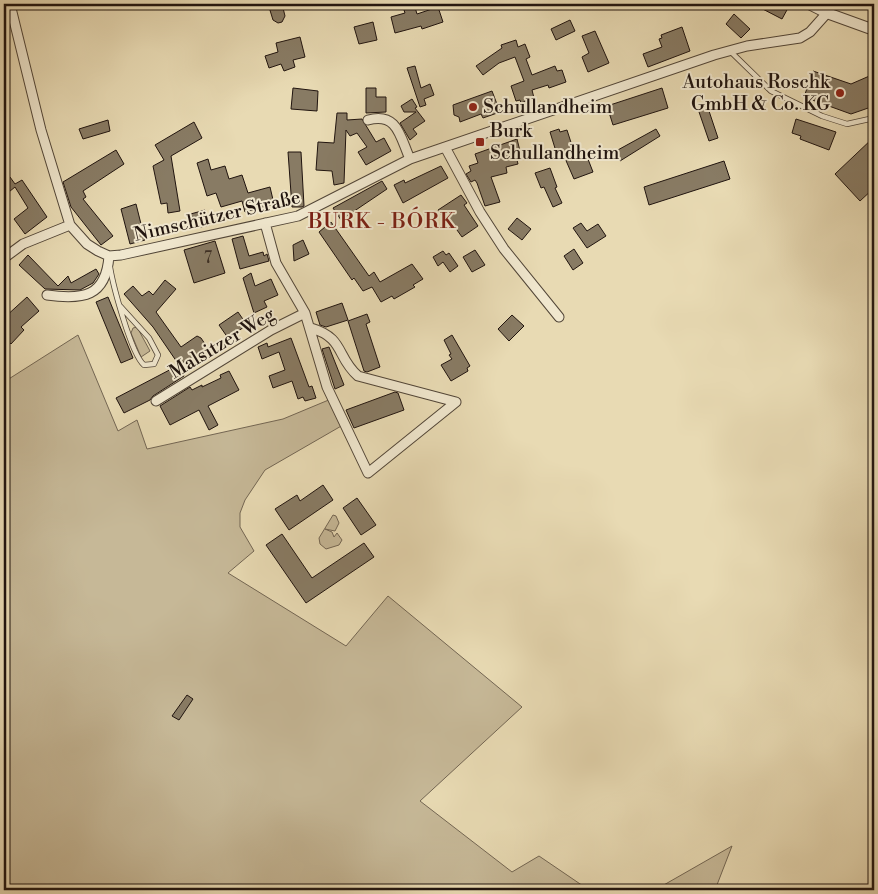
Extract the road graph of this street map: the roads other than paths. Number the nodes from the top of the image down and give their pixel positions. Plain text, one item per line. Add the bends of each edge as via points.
1 (10, 4) edge
2 (809, 4) edge
3 (827, 13) junction
4 (874, 30) edge
5 (729, 50) junction
6 (874, 118) edge
7 (368, 120) dead end
8 (446, 147) junction
9 (410, 159) junction
10 (265, 223) junction
11 (70, 225) junction
12 (109, 256) junction
13 (4, 258) edge
14 (47, 295) dead end
15 (120, 306) junction
16 (306, 313) junction
17 (559, 317) dead end
18 (311, 328) junction
19 (156, 401) dead end

1 - 11 street via 41,130
2 - 3 street
3 - 4 street
3 - 5 street, Nimschützer Straße via 800,38
5 - 6 lane via 771,91 822,116 847,124
5 - 8 street, Nimschützer Straße
7 - 9 street via 389,119
8 - 9 street, Nimschützer Straße
8 - 17 street via 480,212 504,249
9 - 10 street, Nimschützer Straße via 308,212
10 - 12 street, Nimschützer Straße
10 - 16 street, Malsitzer Weg via 276,263
11 - 12 street via 87,244
11 - 13 street via 23,244
12 - 14 street via 104,280 93,291 74,297
12 - 15 lane
15 - 15 lane via 141,363 147,366 154,364 158,355 154,346
16 - 18 street, Malsitzer Weg
16 - 19 street, Malsitzer Weg via 271,330
18 - 18 street, Malsitzer Weg via 327,387 368,473 456,402 358,376 336,342

